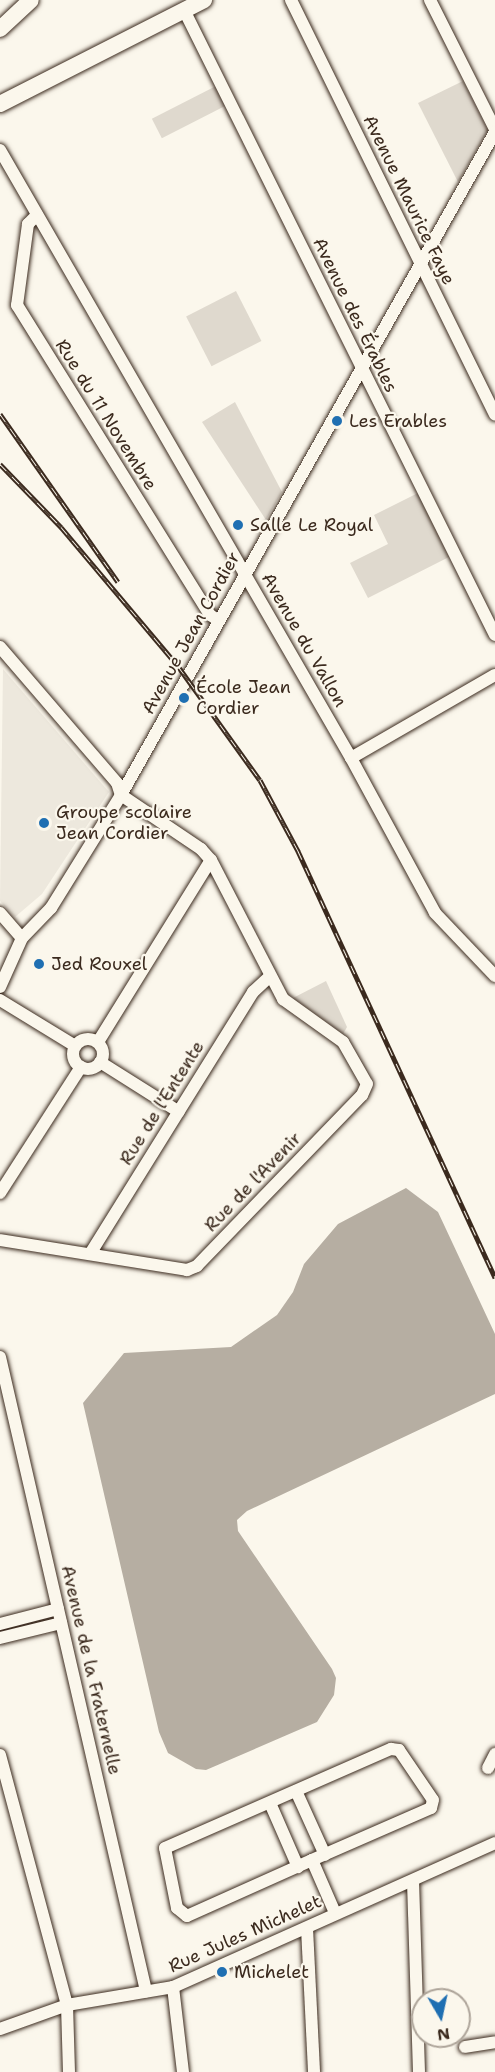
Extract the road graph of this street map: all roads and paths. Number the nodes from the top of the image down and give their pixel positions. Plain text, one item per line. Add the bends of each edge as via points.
1 (31, 0) edge
2 (204, 0) edge
3 (291, 0) edge
4 (430, 0) edge
5 (184, 10) junction
6 (0, 29) edge
7 (0, 104) edge
8 (495, 131) edge
9 (1, 155) edge
10 (37, 215) junction
11 (420, 263) junction
12 (361, 366) junction
13 (495, 415) edge
14 (244, 573) junction
15 (218, 620) junction
16 (495, 635) edge
17 (0, 647) edge
18 (495, 675) edge
19 (351, 758) junction
20 (121, 795) junction
21 (211, 860) junction
22 (0, 913) edge
23 (22, 938) junction
24 (270, 976) junction
25 (495, 976) edge
26 (0, 987) edge
27 (0, 1000) edge
28 (98, 1042) junction
29 (75, 1046) junction
30 (100, 1062) junction
31 (81, 1067) junction
32 (179, 1112) junction
33 (0, 1193) edge
34 (0, 1240) edge
35 (90, 1254) junction
36 (0, 1357) edge
37 (58, 1609) junction
38 (61, 1623) junction
39 (0, 1624) edge
40 (0, 1638) edge
41 (495, 1754) edge
42 (0, 1755) edge
43 (488, 1768) dead end
44 (296, 1791) junction
45 (270, 1803) junction
46 (495, 1843) edge
47 (325, 1854) junction
48 (312, 1860) junction
49 (298, 1867) junction
50 (413, 1881) junction
51 (334, 1913) junction
52 (307, 1928) junction
53 (173, 1987) junction
54 (146, 1991) junction
55 (67, 2006) junction
56 (0, 2029) edge
57 (495, 2042) edge
58 (471, 2046) edge
59 (69, 2072) edge
60 (183, 2072) edge
61 (314, 2072) edge
62 (419, 2072) edge

1 - 6 main road
2 - 5 main road
3 - 11 street, Avenue Maurice Faye
4 - 8 street
5 - 7 main road
5 - 12 street, Avenue des Érables
8 - 11 street, Avenue Jean Cordier
9 - 10 street, Avenue du Vallon
10 - 14 street, Avenue du Vallon
10 - 15 street, Rue du 11 Novembre via 28,224 17,305 210,615
11 - 12 street, Avenue Jean Cordier
11 - 13 street, Avenue Maurice Faye
12 - 14 street, Avenue Jean Cordier
12 - 16 street, Avenue des Érables
14 - 15 street, Avenue Jean Cordier
14 - 19 street, Avenue du Vallon
15 - 20 street, Avenue Jean Cordier
17 - 20 street via 117,783
18 - 19 street
19 - 25 street, Avenue du Vallon via 435,914
20 - 21 street via 201,849
20 - 23 street, Avenue Jean Cordier via 51,908
21 - 24 street
21 - 28 street
22 - 23 street
23 - 26 street, Avenue Jean Cordier
24 - 32 street, Rue de l'Entente via 253,992
24 - 35 street, Rue de l'Avenir via 283,999 343,1042 367,1084 362,1095 197,1266 187,1270
27 - 29 street
28 - 29 street via 83,1039
28 - 30 street via 102,1049
29 - 31 street via 74,1060
30 - 31 street via 92,1068
30 - 32 street
31 - 33 street
32 - 35 street, Rue de l'Entente
34 - 35 street, Rue de l'Avenir
36 - 37 street, Avenue de la Fraternelle
37 - 38 street, Avenue de la Fraternelle
37 - 39 street
38 - 40 street
38 - 54 street, Avenue de la Fraternelle
41 - 43 street
42 - 55 street
44 - 45 street
44 - 47 street
44 - 47 street via 391,1749 399,1750 433,1800 431,1808
45 - 49 street
45 - 49 street via 165,1848 177,1908 187,1916 194,1914
46 - 50 street, Rue Jules Michelet
47 - 48 street
48 - 49 street
48 - 51 street
50 - 51 street, Rue Jules Michelet
50 - 62 street
51 - 52 street, Rue Jules Michelet
52 - 53 street, Rue Jules Michelet
52 - 61 street
53 - 54 street, Rue Jules Michelet
53 - 60 street
54 - 55 street, Rue Jules Michelet
55 - 56 street, Rue Jules Michelet
55 - 59 street
57 - 58 street

